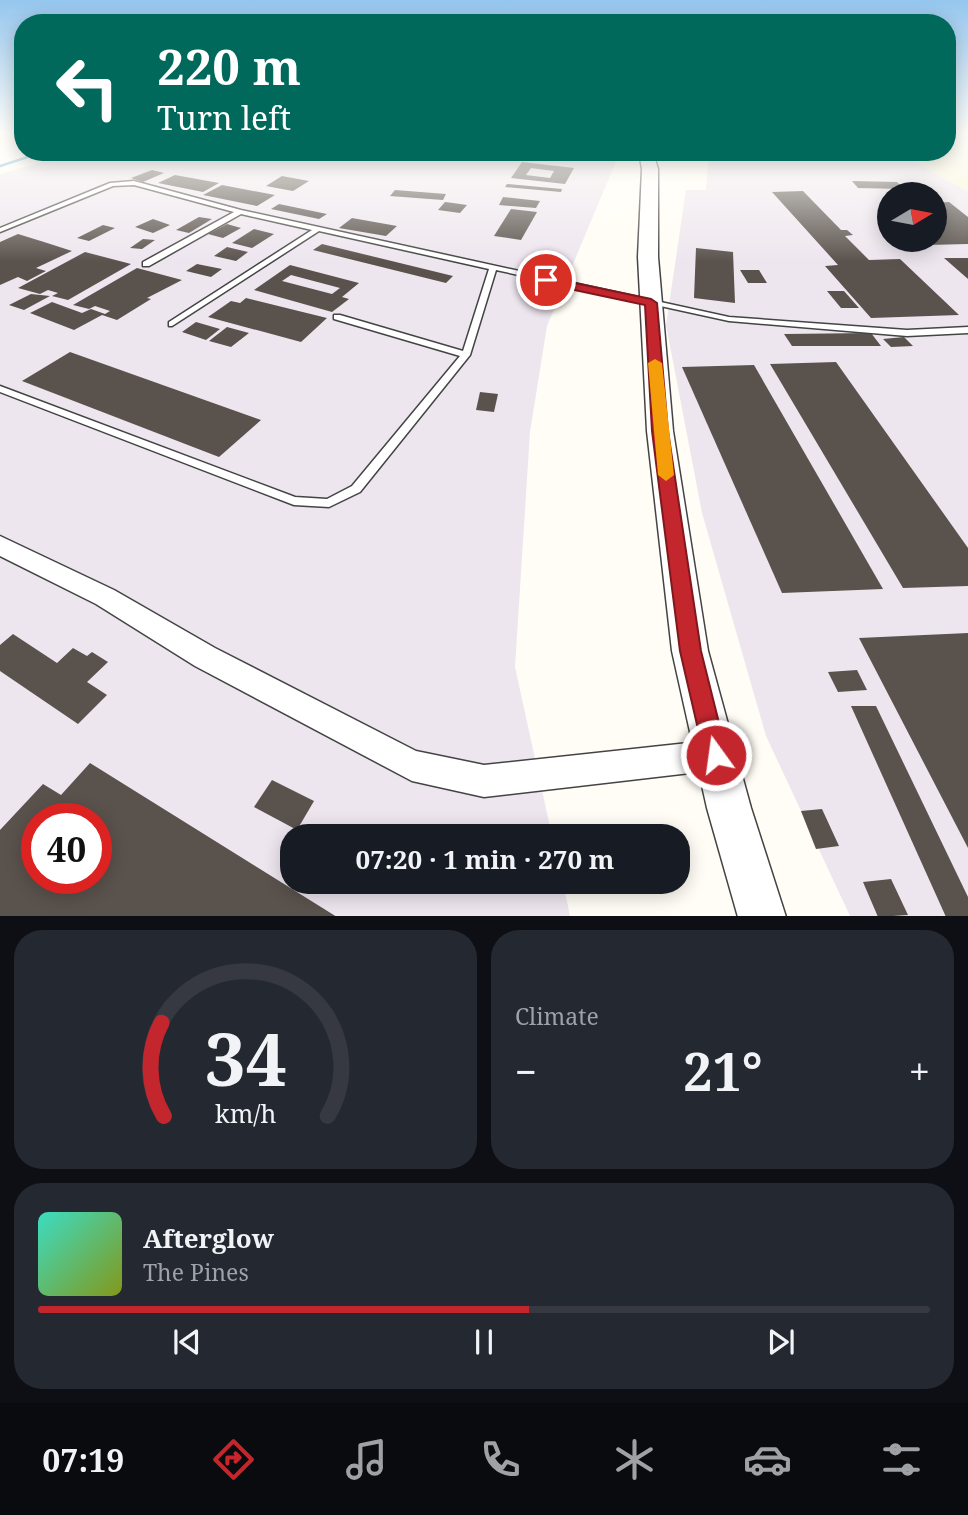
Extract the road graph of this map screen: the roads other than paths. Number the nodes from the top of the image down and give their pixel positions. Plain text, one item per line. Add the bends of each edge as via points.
1 (650, 177) edge
2 (240, 212) junction
3 (319, 228) junction
4 (0, 230) edge
5 (146, 264) dead end
6 (493, 269) junction
7 (651, 303) junction
8 (337, 317) dead end
9 (172, 324) dead end
10 (968, 330) edge
11 (466, 355) junction
12 (0, 389) edge
13 (0, 545) edge
14 (716, 755) junction
15 (762, 916) edge

1 - 7 street
2 - 3 lane
2 - 4 lane via 134,183 112,184
2 - 5 lane
3 - 6 lane
3 - 9 lane
6 - 7 lane
6 - 11 lane
7 - 10 lane via 800,326
7 - 14 street via 660,431 690,651
8 - 11 lane
11 - 12 lane via 356,489 329,503 294,501
13 - 14 street via 105,597 205,657 412,766 484,781
14 - 15 street

